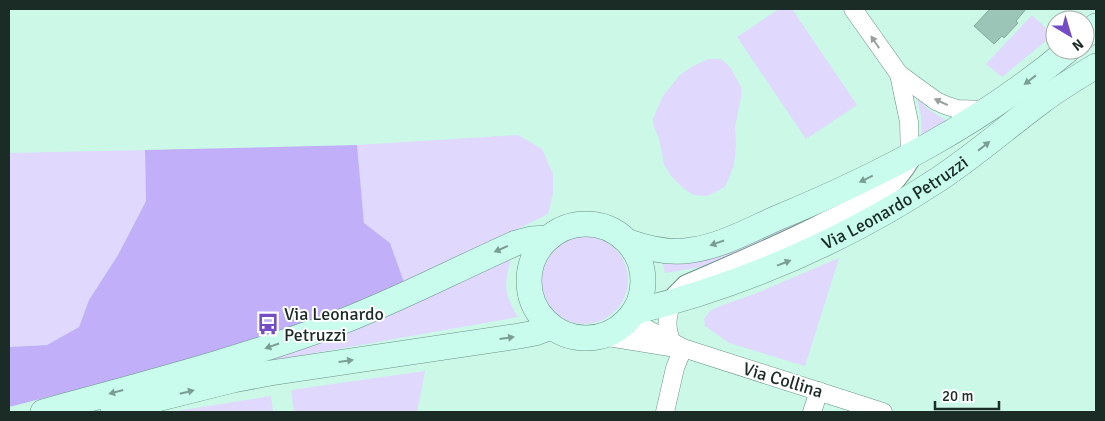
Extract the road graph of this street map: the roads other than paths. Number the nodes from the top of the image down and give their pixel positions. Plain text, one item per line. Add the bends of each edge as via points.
1 (853, 9) edge
2 (1056, 60) edge
3 (1096, 66) edge
4 (899, 74) junction
5 (988, 110) junction
6 (910, 157) junction
7 (548, 238) junction
8 (629, 242) junction
9 (672, 302) junction
10 (632, 314) junction
11 (552, 327) junction
12 (602, 336) junction
13 (678, 346) junction
14 (819, 391) junction
15 (43, 412) edge
16 (106, 412) edge
17 (665, 412) edge
18 (812, 412) edge
19 (883, 412) edge

4 -> 1 street
2 -> 5 main road, Via Leonardo Petruzzi
9 -> 3 main road, Via Leonardo Petruzzi via 786,262 868,223 940,178 1042,100
5 -> 4 street via 957,109 945,105
4 - 6 street via 909,122
5 - 6 main road, Via Leonardo Petruzzi
6 -> 8 main road, Via Leonardo Petruzzi via 850,187 714,244 692,250 661,251
6 - 9 street, Via Leonardo Petruzzi via 877,196 797,238 687,286
7 - 8 main road via 564,227 594,224 608,228
7 - 11 main road via 538,248 528,281 531,299 539,314
7 -> 15 main road via 531,238 516,243 334,325 260,351
8 - 10 main road via 641,263 643,277 642,292
9 - 10 main road, Via Leonardo Petruzzi
9 - 13 street via 668,333
10 - 12 main road
10 - 13 street, Via Collina via 643,327
11 - 12 main road via 576,337
16 -> 11 main road via 233,380 518,336
12 - 13 street, Via Collina
13 - 14 street, Via Collina
13 - 17 street
14 - 18 street
14 - 19 street, Via Collina

